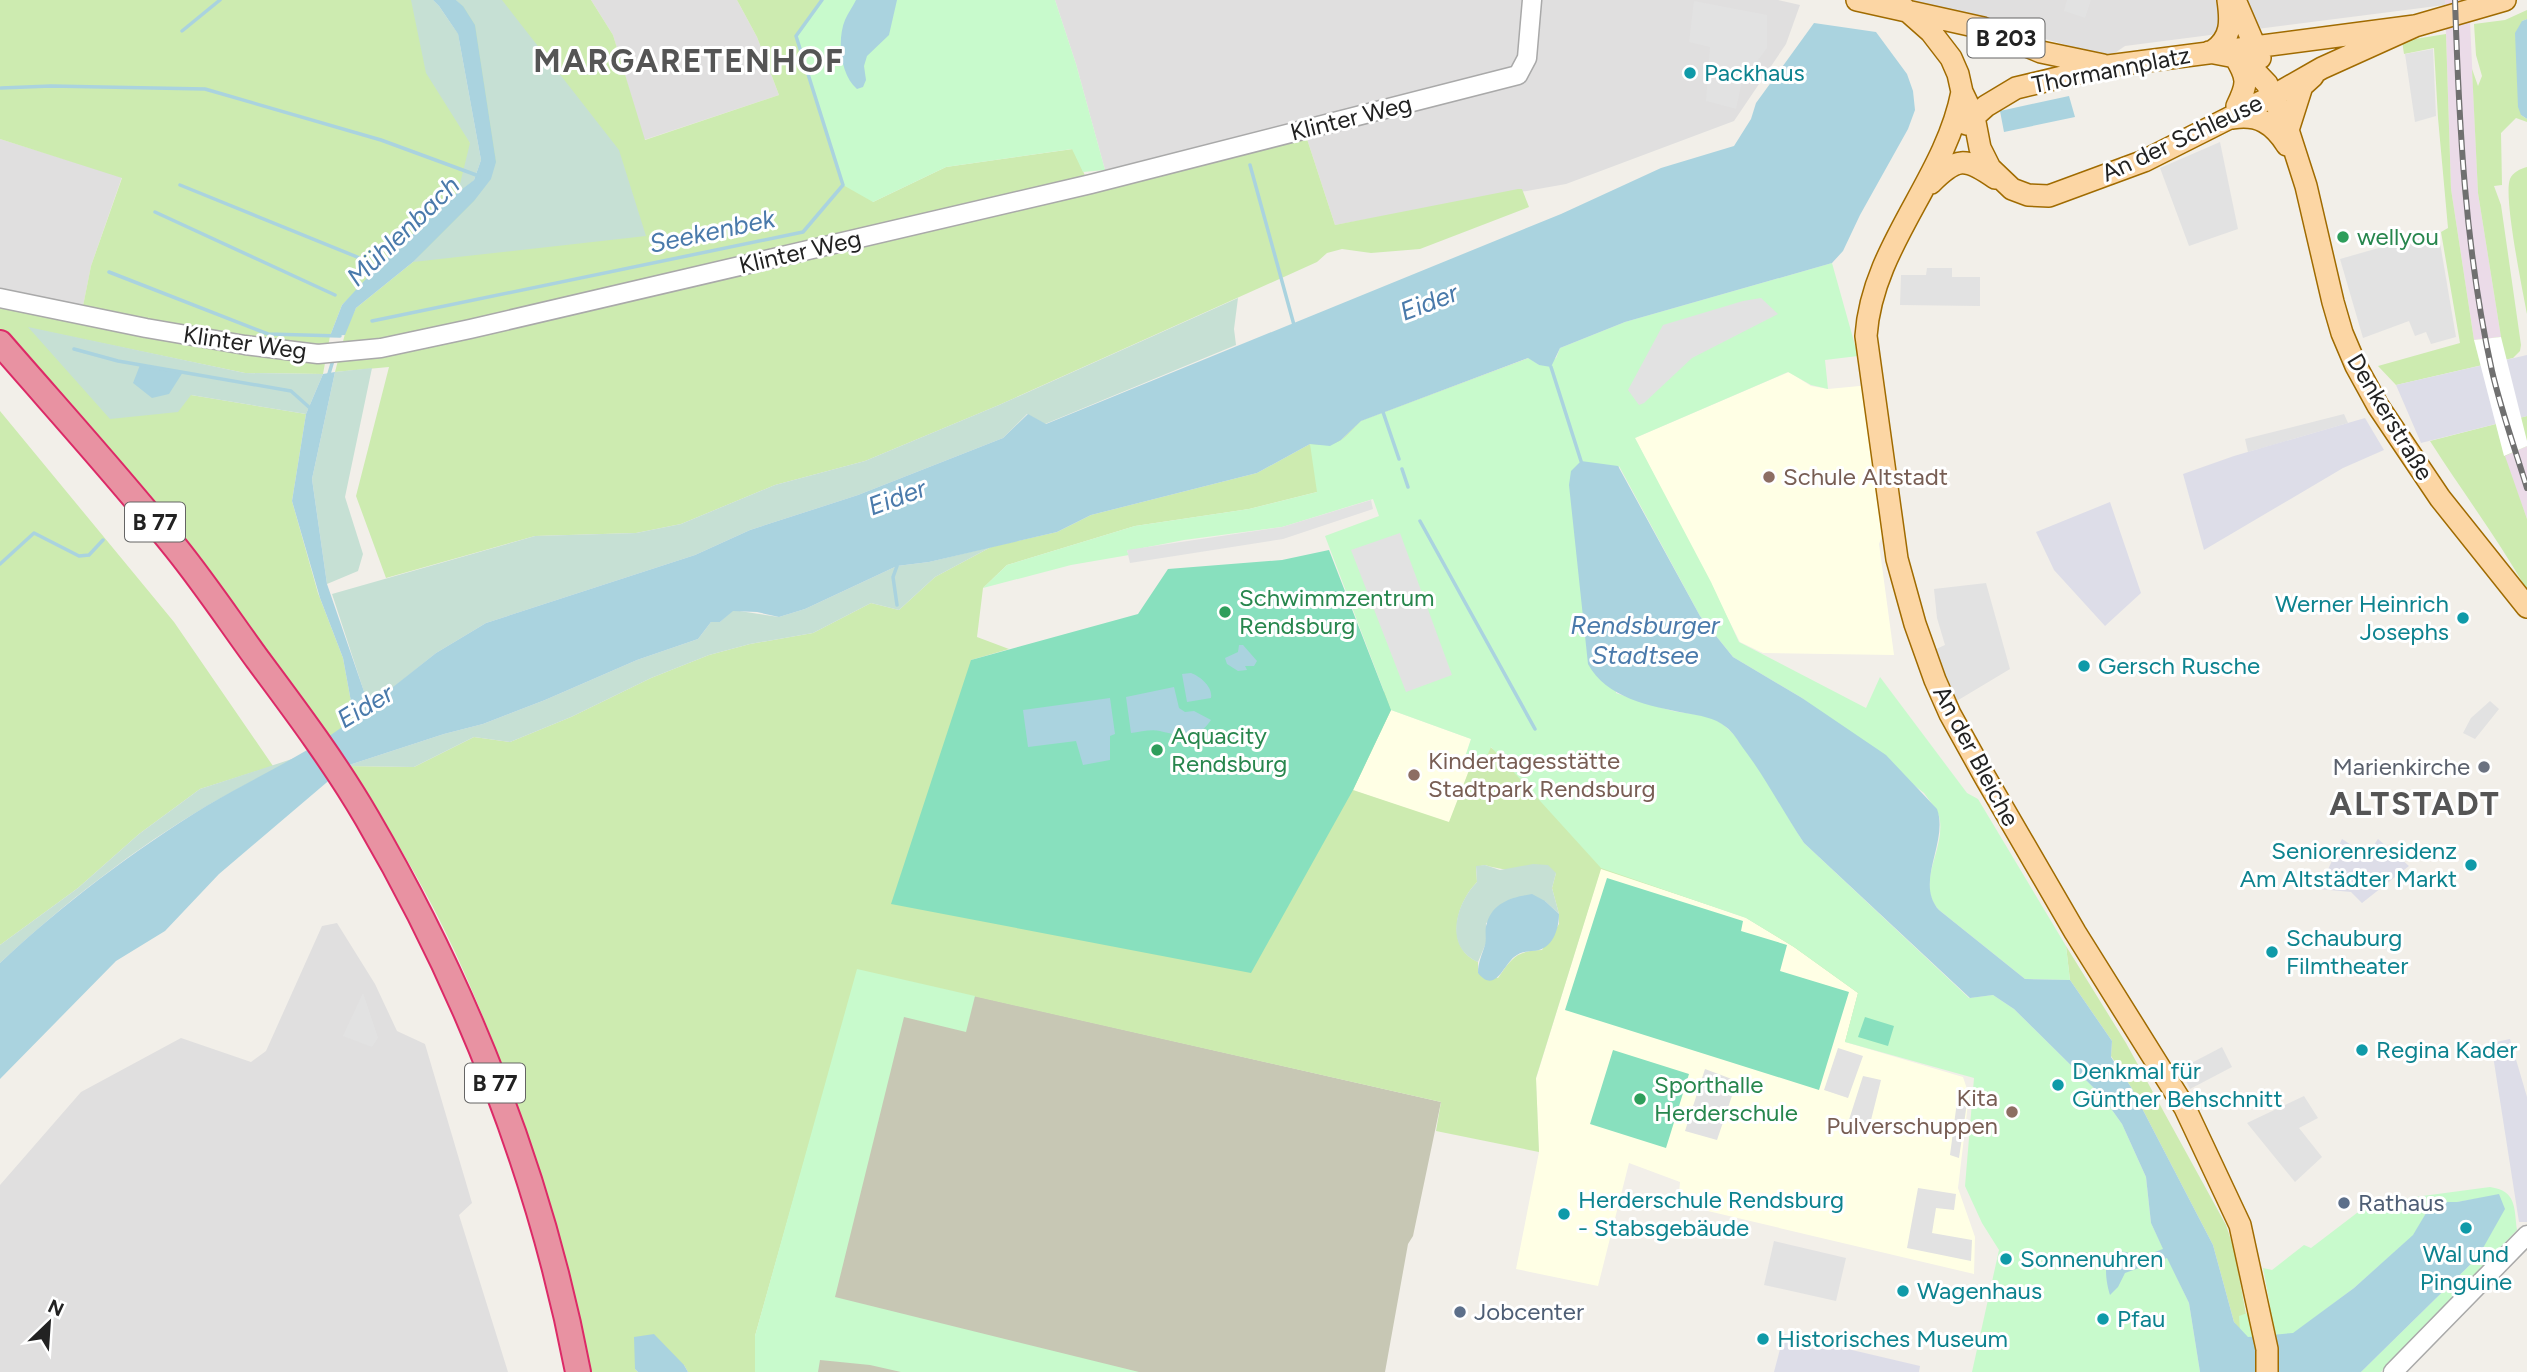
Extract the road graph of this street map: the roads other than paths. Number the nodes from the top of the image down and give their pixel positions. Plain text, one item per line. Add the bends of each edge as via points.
1 (1532, 0) edge
2 (1857, 0) edge
3 (2228, 0) edge
4 (2235, 0) edge
5 (2505, 0) edge
6 (1905, 9) junction
7 (2415, 26) junction
8 (2211, 52) junction
9 (2235, 57) junction
10 (2257, 57) junction
11 (2108, 66) junction
12 (2322, 68) junction
13 (1962, 92) junction
14 (2273, 96) junction
15 (2230, 113) junction
16 (1974, 117) junction
17 (2288, 130) junction
18 (1948, 139) junction
19 (2298, 163) junction
20 (2012, 189) junction
21 (1923, 191) junction
22 (0, 298) edge
23 (0, 343) edge
24 (0, 363) edge
25 (2527, 607) edge
26 (289, 715) junction
27 (358, 819) junction
28 (2527, 1235) edge
29 (562, 1372) edge
30 (578, 1372) edge
31 (2267, 1372) edge
32 (2393, 1372) edge

1 - 22 street, Klinter Weg via 1527,58 1518,75 1080,187 381,348 318,354 245,345
2 - 6 main road, B 203
3 - 8 main road via 2230,29 2224,42
4 - 10 main road
5 - 7 main road, B 203
6 - 11 main road, B 203 via 1983,27 2041,52
6 - 13 main road, B 203 via 1951,58
7 - 10 main road, B 203
7 - 12 main road, B 203
8 - 9 main road
8 - 10 main road, Thormannplatz / B 203
8 - 11 main road, Thormannplatz / B 203
9 - 10 main road
9 - 15 main road via 2246,77 2245,89
10 - 14 main road
10 - 15 main road via 2249,91
11 - 16 main road, Thormannplatz via 2016,88
12 - 14 main road, B 203
12 - 17 main road via 2302,86
13 - 16 main road, B 203
13 - 18 main road
14 - 15 main road, An der Schleuse / B 203
14 - 17 main road, Denkerstraße
15 - 19 main road via 2267,122
15 - 20 main road, An der Schleuse / B 203 via 2144,161 2049,197
16 - 18 main road, An der Bleiche
16 - 20 main road, B 203 via 1980,148 1990,168
17 - 19 main road, Denkerstraße
18 - 21 main road, An der Bleiche
19 - 25 main road, Denkerstraße via 2333,302 2356,366 2440,498
20 - 21 main road via 1981,168 1956,163
21 - 31 main road, An der Bleiche via 1876,282 1866,336 1897,559 1908,603 1950,714 2075,932 2185,1108 2239,1225 2267,1349
23 - 26 highway, B 77 via 170,541
24 - 26 highway, B 77
26 - 27 highway, B 77
27 - 29 highway, B 77 via 466,1046 495,1124 542,1279
27 - 30 highway, B 77 via 408,890 478,1039 532,1192
28 - 32 street

